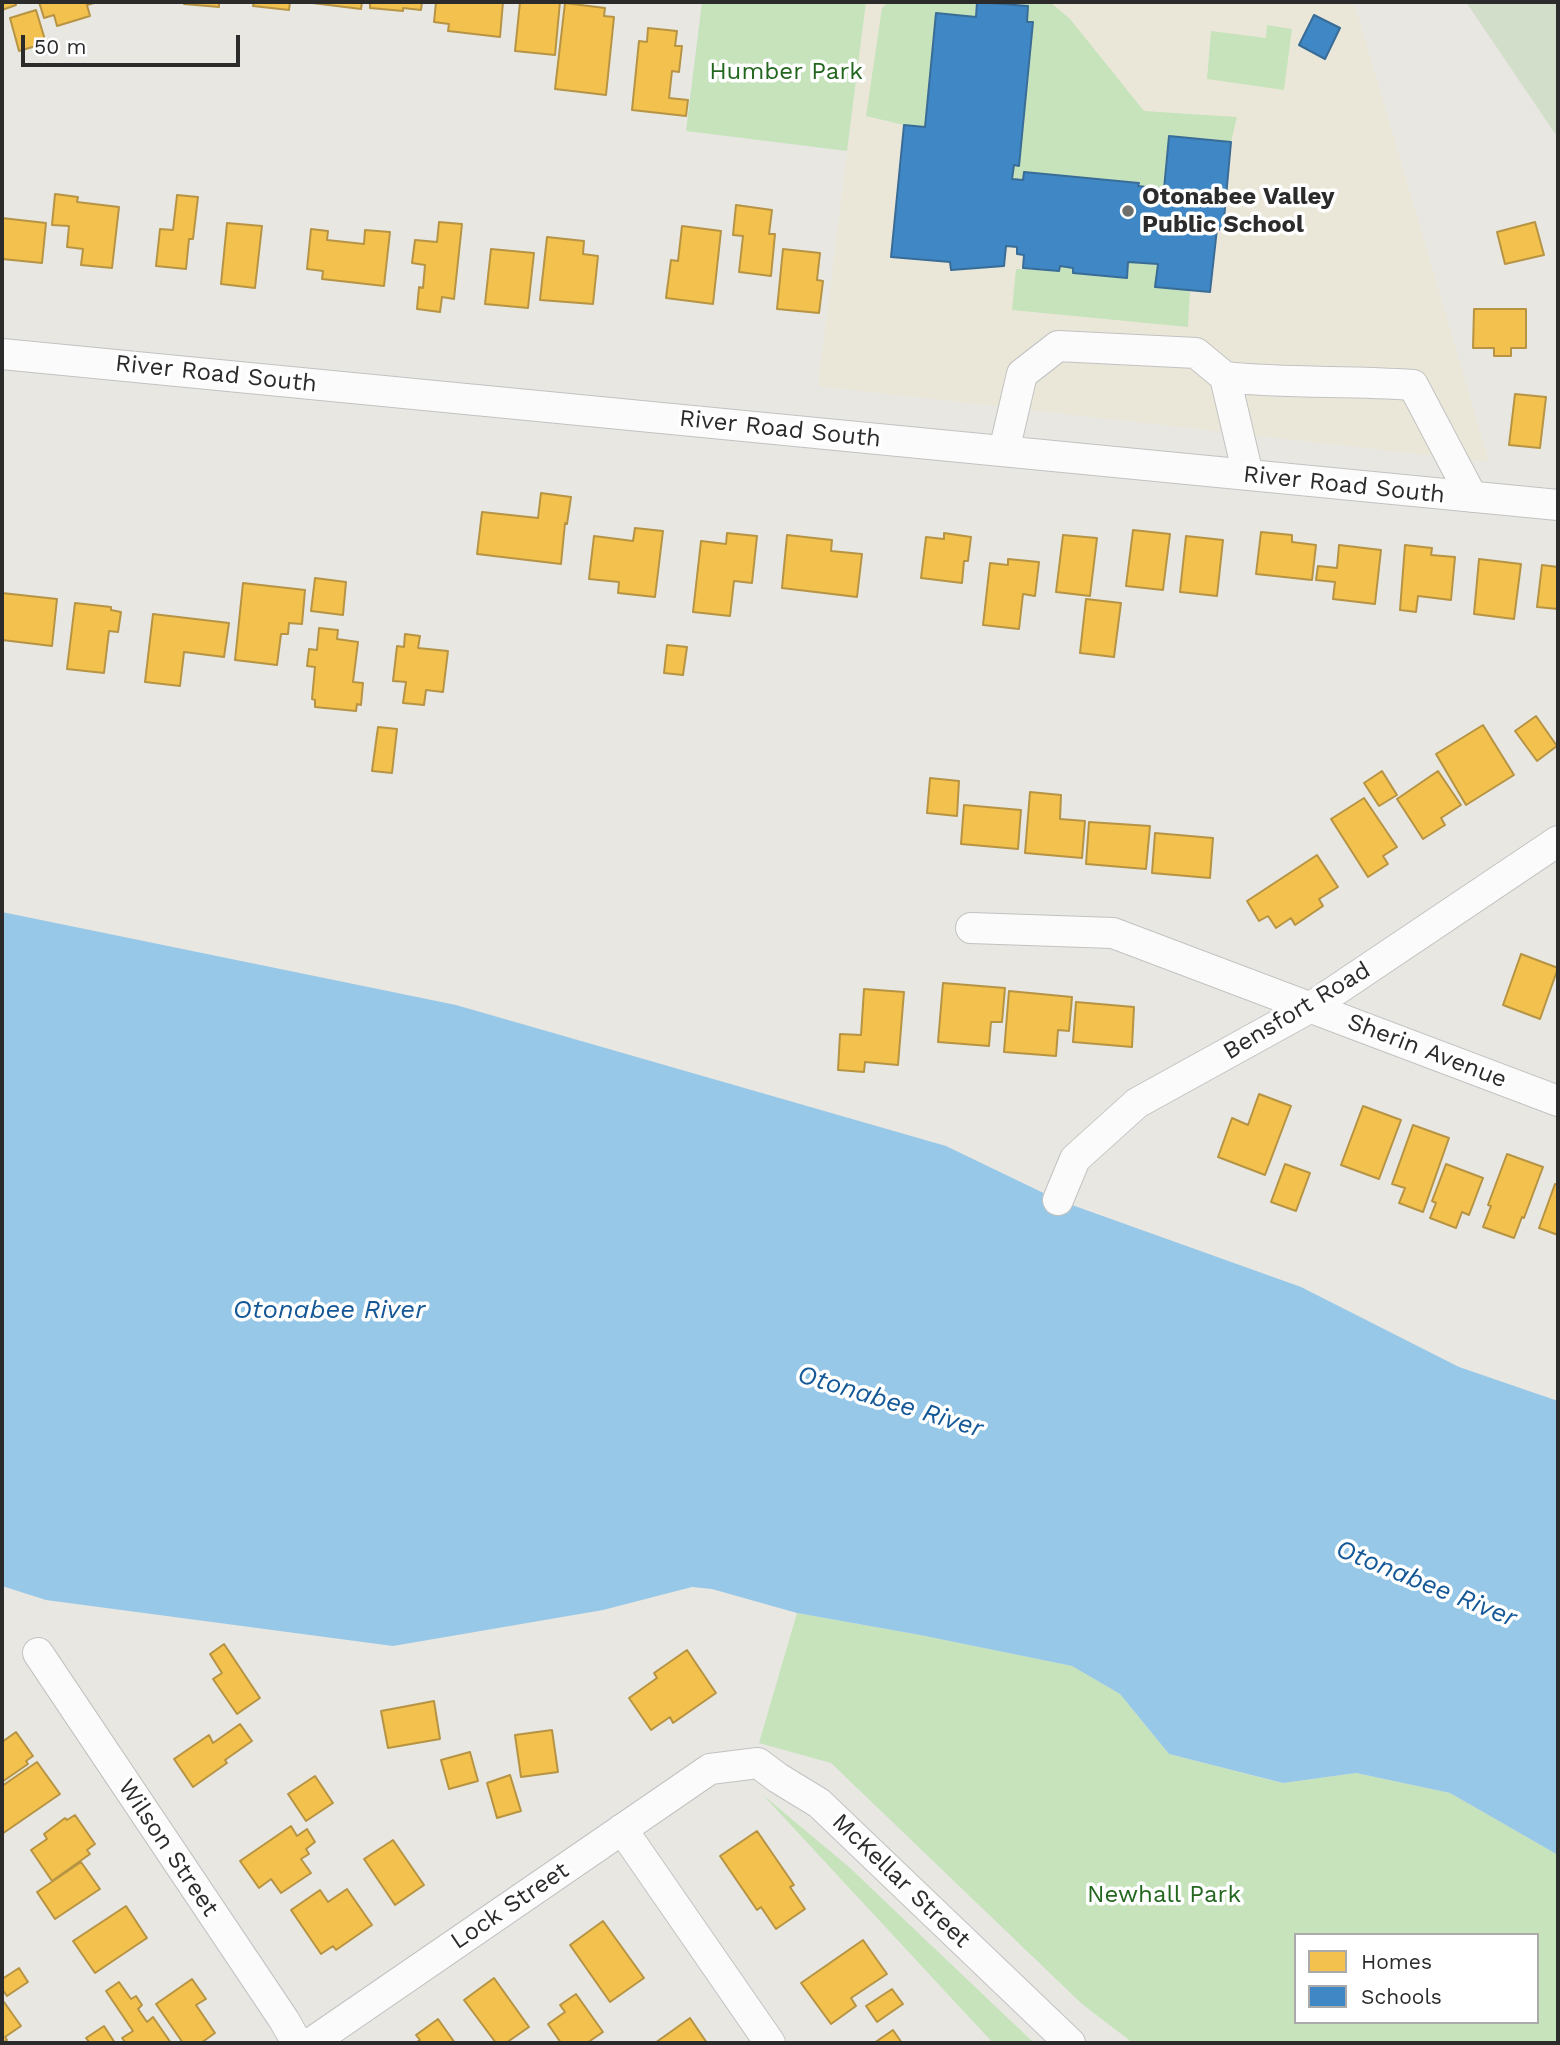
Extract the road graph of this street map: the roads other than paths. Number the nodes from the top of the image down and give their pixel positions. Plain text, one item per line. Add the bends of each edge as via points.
1 (2, 354) edge
2 (1225, 377) junction
3 (1004, 452) junction
4 (1248, 475) junction
5 (1472, 497) junction
6 (1558, 505) edge
7 (1558, 841) edge
8 (971, 928) dead end
9 (1311, 1007) junction
10 (1558, 1101) edge
11 (1058, 1200) dead end
12 (38, 1653) dead end
13 (710, 1769) joint
14 (622, 1829) junction
15 (297, 2043) edge
16 (310, 2043) edge
17 (770, 2043) edge
18 (1070, 2043) edge

1 - 3 street, River Road South
2 - 3 street via 1196,353 1058,346 1022,374
2 - 4 street
2 - 5 street via 1413,385
3 - 4 street, River Road South
4 - 5 street, River Road South
5 - 6 street, River Road South
7 - 9 street, Bensfort Road
8 - 9 street, Sherin Avenue via 1113,933
9 - 10 street, Sherin Avenue
9 - 11 street, Bensfort Road via 1137,1103 1075,1159
12 - 15 street, Wilson Street
13 - 14 street, Lock Street
13 - 18 street, McKellar Street via 758,1763 819,1803
14 - 16 street, Lock Street
14 - 17 street

